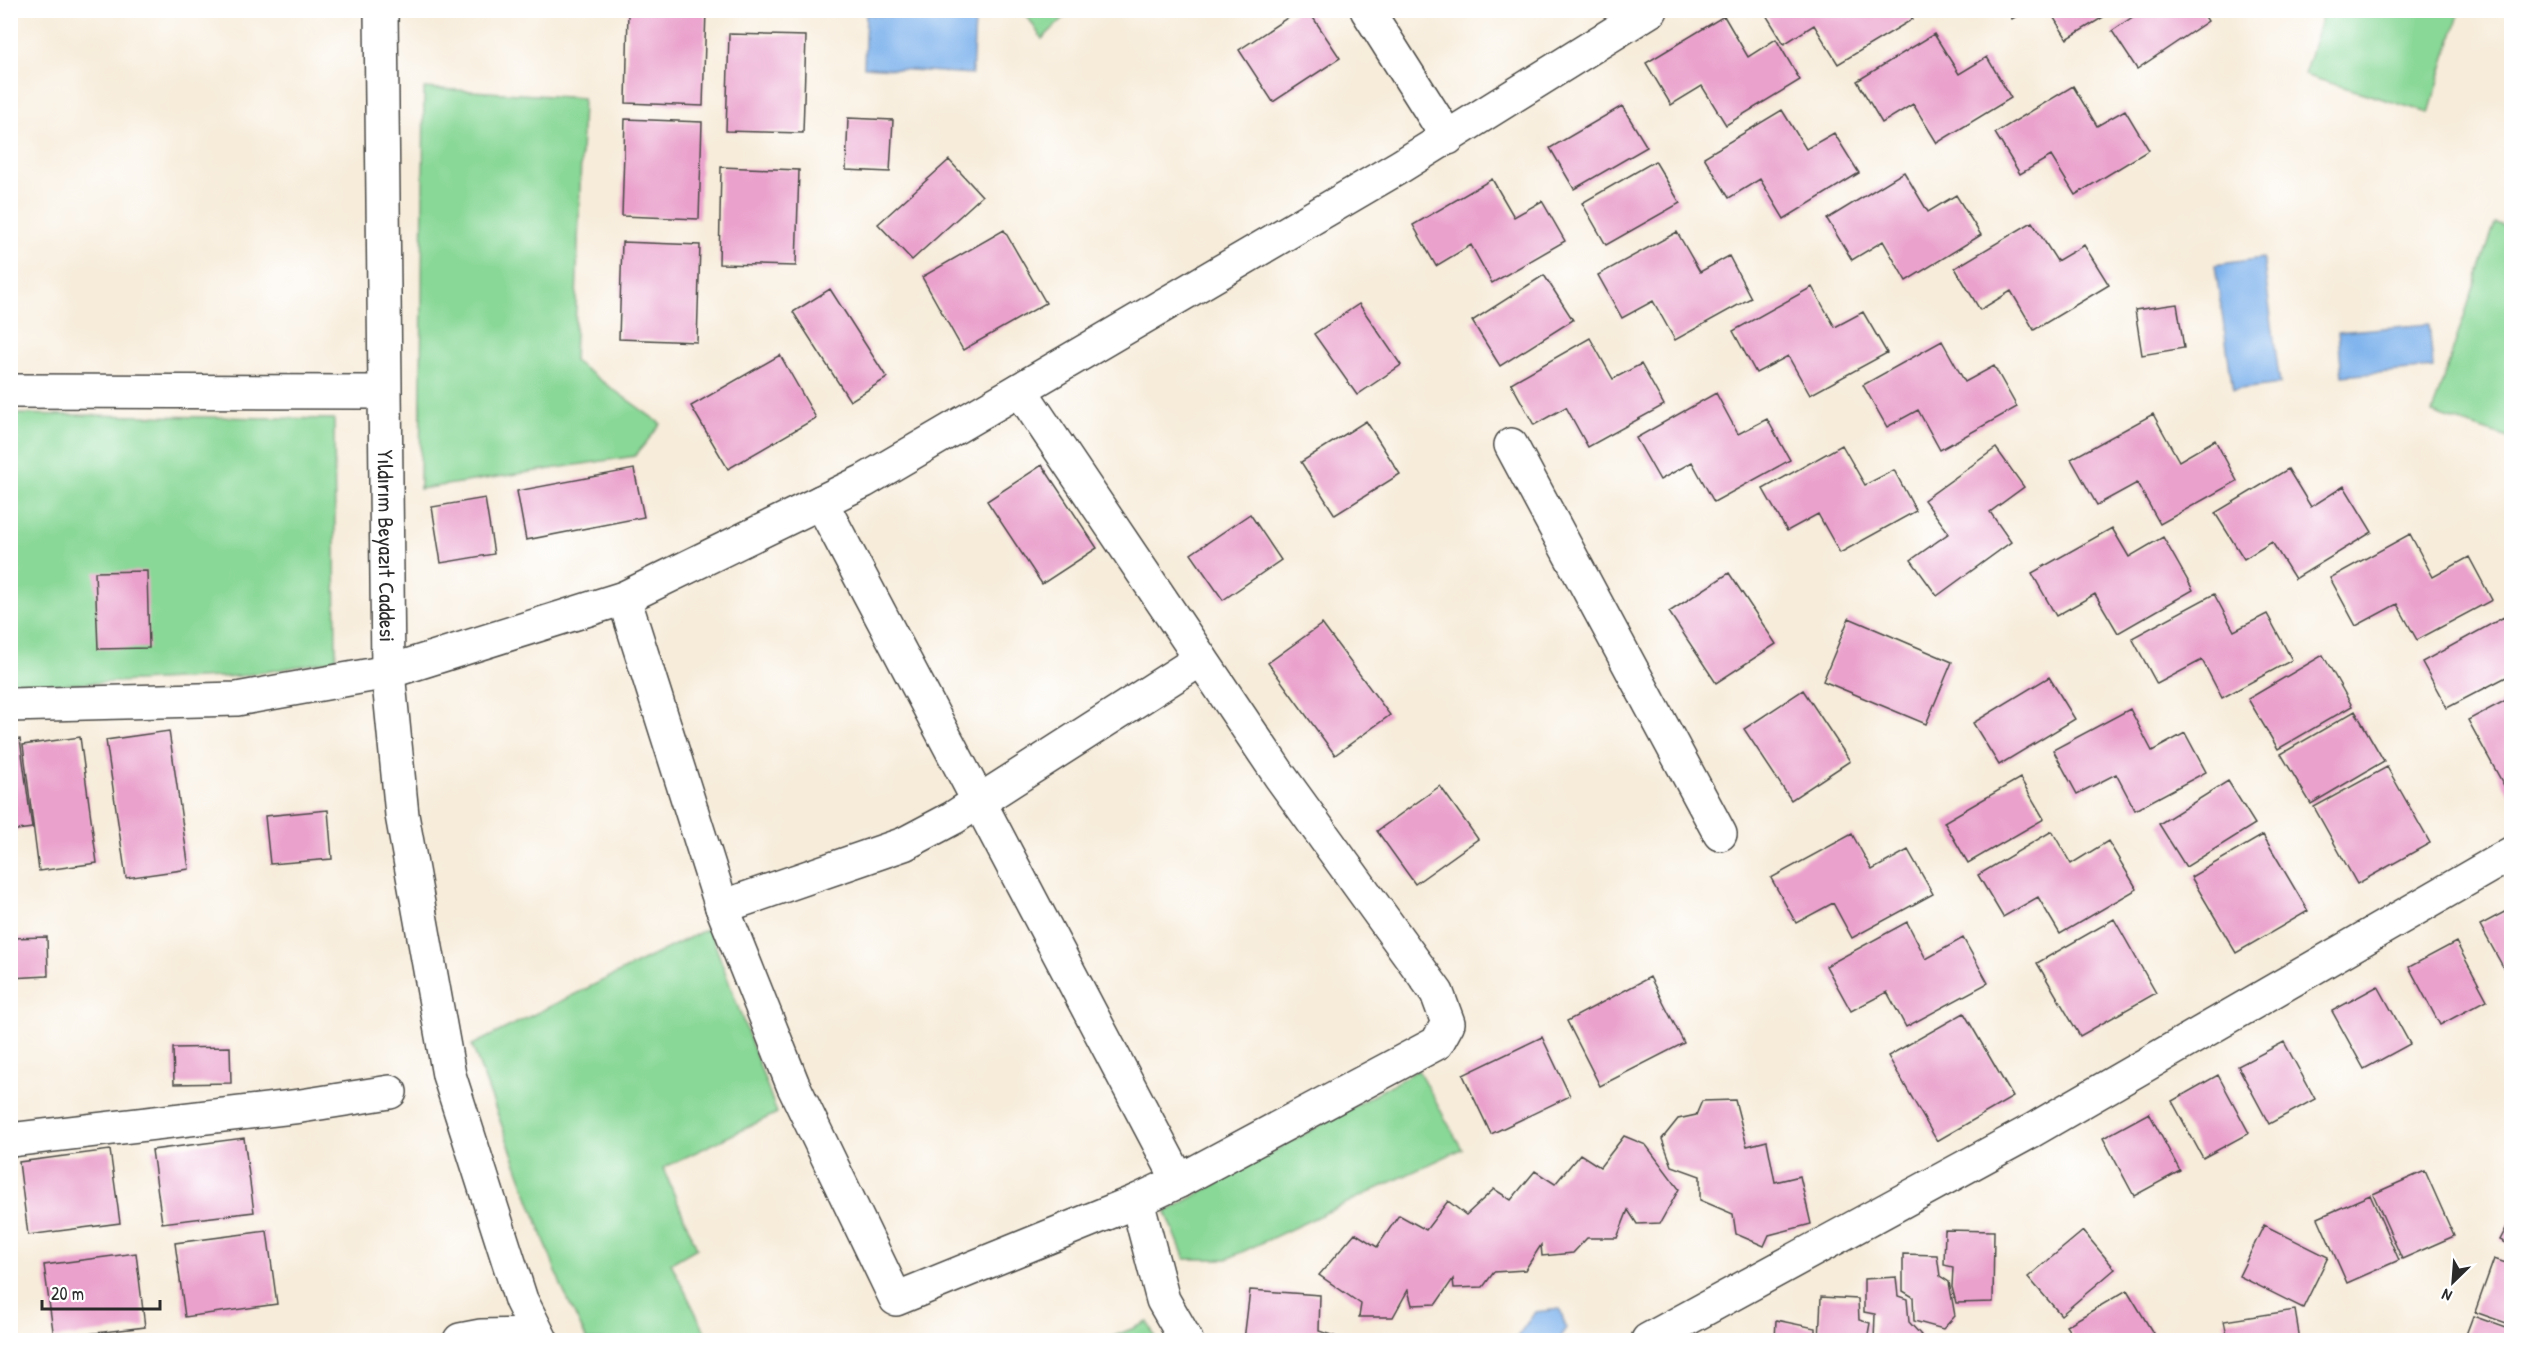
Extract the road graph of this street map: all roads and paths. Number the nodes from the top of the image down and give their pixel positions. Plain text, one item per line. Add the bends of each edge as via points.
1 (381, 10) edge
2 (1367, 10) edge
3 (1651, 10) edge
4 (1448, 138) junction
5 (1020, 390) junction
6 (10, 391) edge
7 (383, 392) junction
8 (1511, 445) dead end
9 (821, 502) junction
10 (624, 598) junction
11 (1201, 659) junction
12 (388, 672) junction
13 (10, 705) edge
14 (979, 801) junction
15 (1720, 834) dead end
16 (2511, 853) edge
17 (722, 907) junction
18 (390, 1092) dead end
19 (10, 1140) edge
20 (1179, 1181) junction
21 (1137, 1201) junction
22 (540, 1338) edge
23 (460, 1341) edge
24 (1186, 1341) edge
25 (1648, 1341) edge

1 - 7 street, Yıldırım Beyazıt Caddesi
2 - 4 street
3 - 4 street
4 - 5 street
5 - 9 street
5 - 11 street
6 - 7 street
7 - 12 street, Yıldırım Beyazıt Caddesi
8 - 15 street
9 - 10 street
9 - 14 street
10 - 12 street
10 - 17 street
11 - 14 street
11 - 20 street via 1437,993 1448,1023 1437,1043
12 - 13 street via 237,699
12 - 22 street, Yıldırım Beyazıt Caddesi via 402,815 449,1075 521,1300
14 - 17 street via 904,844
14 - 20 street
16 - 25 street via 2070,1109
17 - 21 street via 793,1085 896,1299
18 - 19 street
20 - 21 street
21 - 24 street via 1163,1300
22 - 23 street via 482,1336

